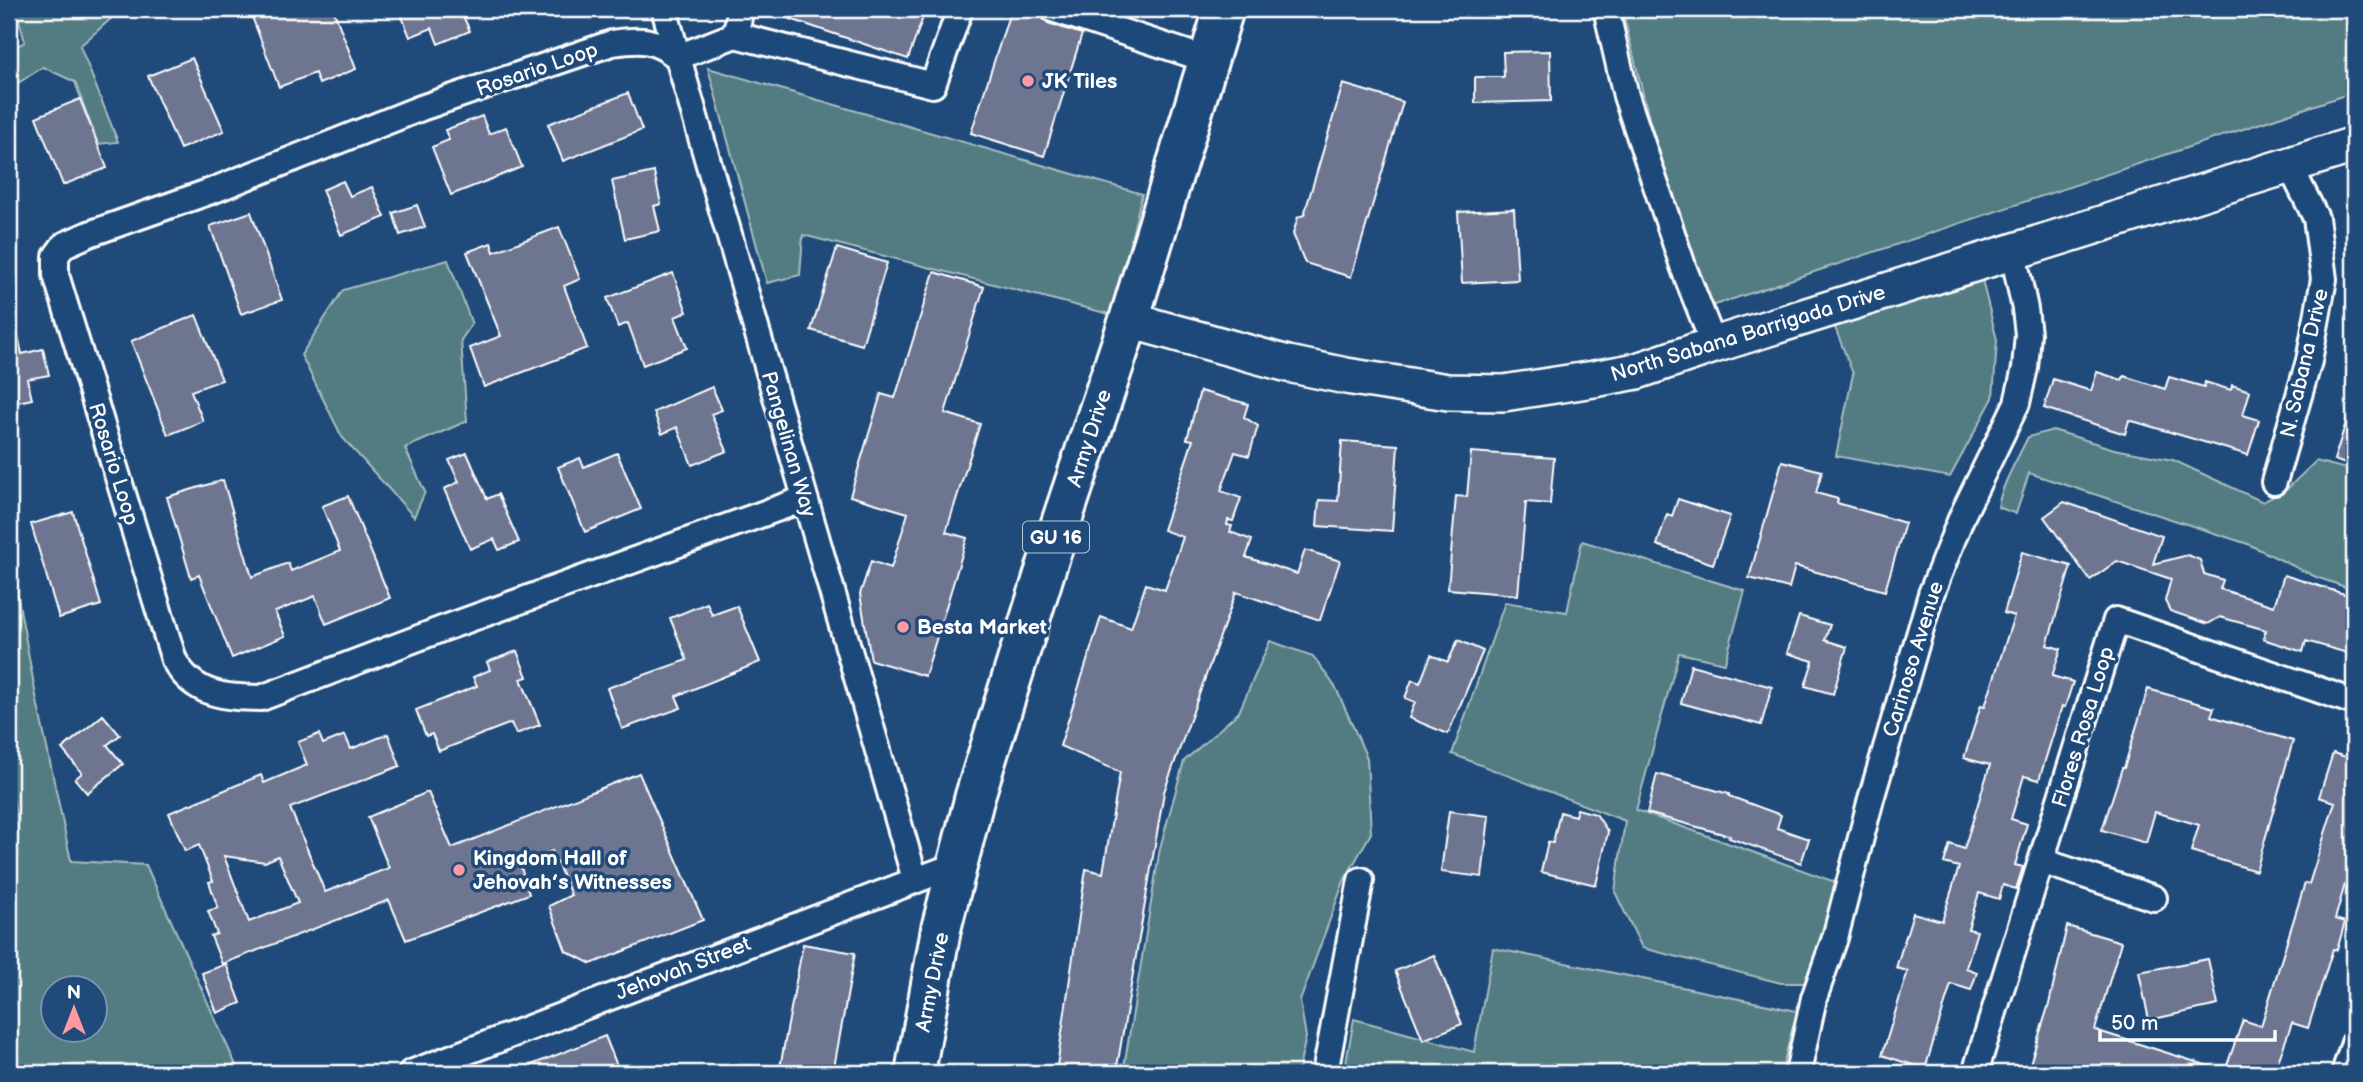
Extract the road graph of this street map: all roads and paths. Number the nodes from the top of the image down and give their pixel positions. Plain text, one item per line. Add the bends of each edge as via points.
1 (664, 9) edge
2 (741, 9) edge
3 (960, 9) edge
4 (1053, 9) edge
5 (1224, 9) edge
6 (1606, 9) edge
7 (735, 35) junction
8 (678, 57) junction
9 (1208, 60) junction
10 (2354, 145) edge
11 (2290, 166) junction
12 (2013, 253) junction
13 (1129, 320) junction
14 (1714, 345) junction
15 (2274, 482) dead end
16 (804, 499) junction
17 (2354, 702) edge
18 (2041, 861) junction
19 (956, 865) junction
20 (915, 878) junction
21 (1361, 880) dead end
22 (2154, 898) dead end
23 (2354, 1043) edge
24 (411, 1073) edge
25 (915, 1073) edge
26 (1325, 1073) edge
27 (1798, 1073) edge
28 (1975, 1073) edge
29 (2344, 1073) edge

1 - 8 street, Pangelinan Way
2 - 7 street
3 - 7 street via 933,85
4 - 9 street
5 - 9 main road, Army Drive / GU 16
6 - 14 street via 1626,96
7 - 8 street
8 - 16 street, Pangelinan Way
8 - 16 street, Rosario Loop via 642,39 612,43 421,108 64,245 56,256 56,275 174,660 181,672 209,693 261,698
9 - 13 main road, Army Drive / GU 16
10 - 11 main road, North Sabana Barrigada Drive
11 - 12 main road, North Sabana Barrigada Drive
11 - 15 street, N. Sabana Drive via 2316,218 2324,279 2309,361
12 - 14 main road, North Sabana Barrigada Drive
12 - 27 street, Carinoso Avenue via 2028,334 2017,402 1962,516 1931,594 1814,998
13 - 14 main road, North Sabana Barrigada Drive via 1296,366 1448,392 1504,393 1605,377
13 - 19 main road, Army Drive / GU 16 via 1020,649
16 - 20 street, Pangelinan Way
17 - 18 street, Flores Rosa Loop via 2116,620
18 - 22 street
18 - 28 street, Flores Rosa Loop
19 - 20 street, Jehovah Street
19 - 25 main road, Army Drive / GU 16
20 - 24 street, Jehovah Street
21 - 26 street
23 - 29 street

